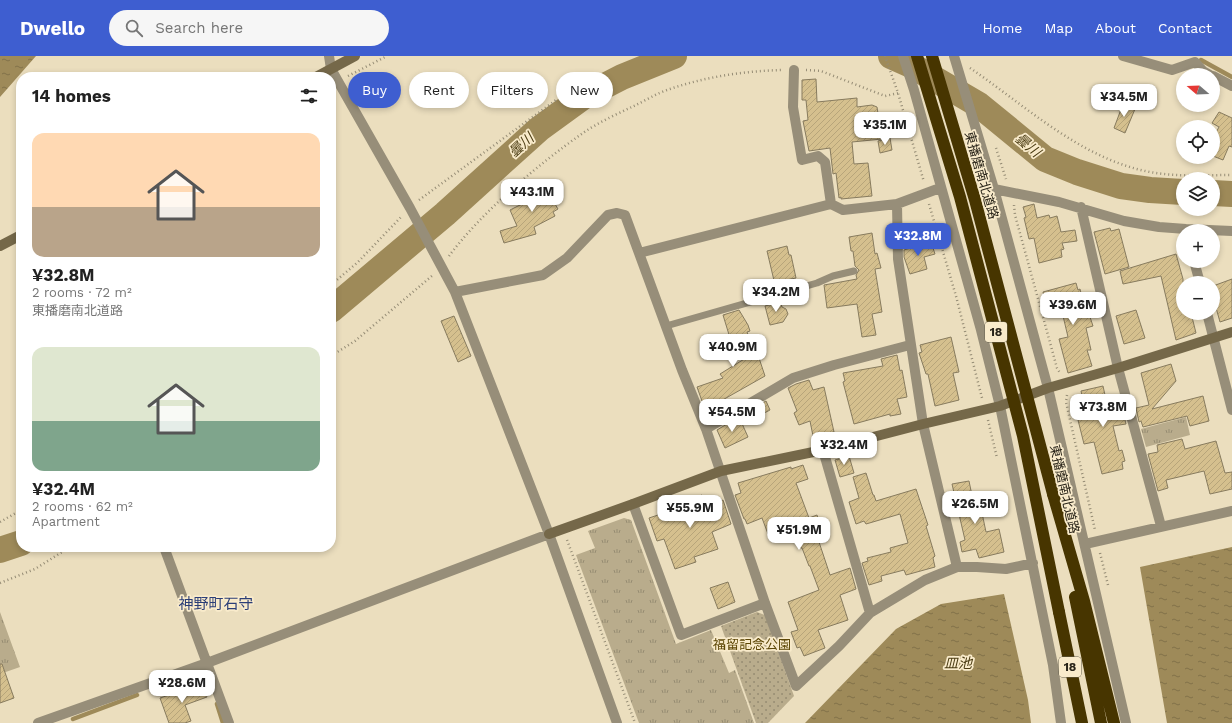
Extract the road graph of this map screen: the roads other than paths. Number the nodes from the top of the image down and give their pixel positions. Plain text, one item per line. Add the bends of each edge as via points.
1 (329, 56) edge
2 (355, 56) edge
3 (903, 56) edge
4 (917, 56) edge
5 (932, 56) edge
6 (954, 56) edge
7 (1123, 56) edge
8 (1196, 59) edge
9 (1201, 68) edge
10 (331, 69) junction
11 (794, 70) road end
12 (325, 72) edge
13 (333, 72) edge
14 (336, 78) edge
15 (1220, 80) edge
16 (1232, 86) edge
17 (940, 188) junction
18 (994, 189) junction
19 (831, 204) junction
20 (897, 204) junction
21 (1081, 207) junction
22 (1176, 229) edge
23 (1220, 231) edge
24 (1232, 231) edge
25 (16, 238) edge
26 (0, 246) edge
27 (639, 253) junction
28 (854, 271) dead end
29 (455, 292) junction
30 (1209, 320) edge
31 (666, 326) junction
32 (1232, 332) edge
33 (1214, 339) junction
34 (910, 345) junction
35 (1118, 368) junction
36 (1048, 388) junction
37 (1000, 406) junction
38 (1232, 410) edge
39 (923, 424) junction
40 (706, 429) junction
41 (824, 450) junction
42 (721, 471) junction
43 (1053, 494) junction
44 (633, 504) junction
45 (1232, 511) edge
46 (1161, 526) junction
47 (549, 534) junction
48 (1085, 544) junction
49 (166, 552) edge
50 (1033, 563) junction
51 (957, 567) junction
52 (765, 603) junction
53 (1059, 612) junction
54 (870, 613) junction
55 (207, 663) junction
56 (60, 719) edge
57 (38, 723) edge
58 (229, 723) edge
59 (617, 723) edge
60 (1061, 723) edge
61 (1074, 723) edge
62 (1082, 723) edge
63 (1101, 723) edge
64 (1114, 723) edge
65 (1126, 723) edge

1 - 10 street
2 - 10 street
3 - 17 street
4 - 53 highway, 18, bridge via 960,197 1023,436
5 - 43 highway, 東播磨南北道路 / 18, bridge via 975,200
6 - 18 street
7 - 8 street via 1172,70
8 - 9 street
10 - 12 street
10 - 13 street
11 - 19 street via 793,108 802,160 818,156 825,162
14 - 29 street
15 - 16 street
17 - 20 street
17 - 37 street
18 - 21 street
18 - 36 street
19 - 20 street via 843,210
19 - 27 street
20 - 34 street via 898,259
21 - 22 street via 1124,221
21 - 35 street
23 - 24 street
25 - 26 street
27 - 29 street via 625,215 617,213 608,215 567,258 543,274
27 - 31 street
28 - 31 lane
29 - 47 street
30 - 33 street
31 - 40 street
32 - 33 street
33 - 35 street
33 - 38 street
34 - 39 street
34 - 40 street via 793,378
35 - 36 street
35 - 46 street
36 - 37 street
36 - 48 street
37 - 39 street
37 - 50 street
39 - 41 street
39 - 51 street
40 - 42 street
41 - 42 street
41 - 54 street
42 - 44 street
42 - 52 street
43 - 63 highway, 東播磨南北道路 / 18
43 - 64 highway, 18 via 1084,601
44 - 47 street
44 - 52 street via 681,635
45 - 46 street
46 - 48 street
47 - 55 street
47 - 59 street
48 - 65 street
49 - 55 street
50 - 51 street via 1006,569
50 - 60 street via 1053,665
51 - 54 street via 925,580
52 - 54 street via 796,686
53 - 61 highway, 18
53 - 62 highway, 18
55 - 56 street
55 - 58 street
56 - 57 street

